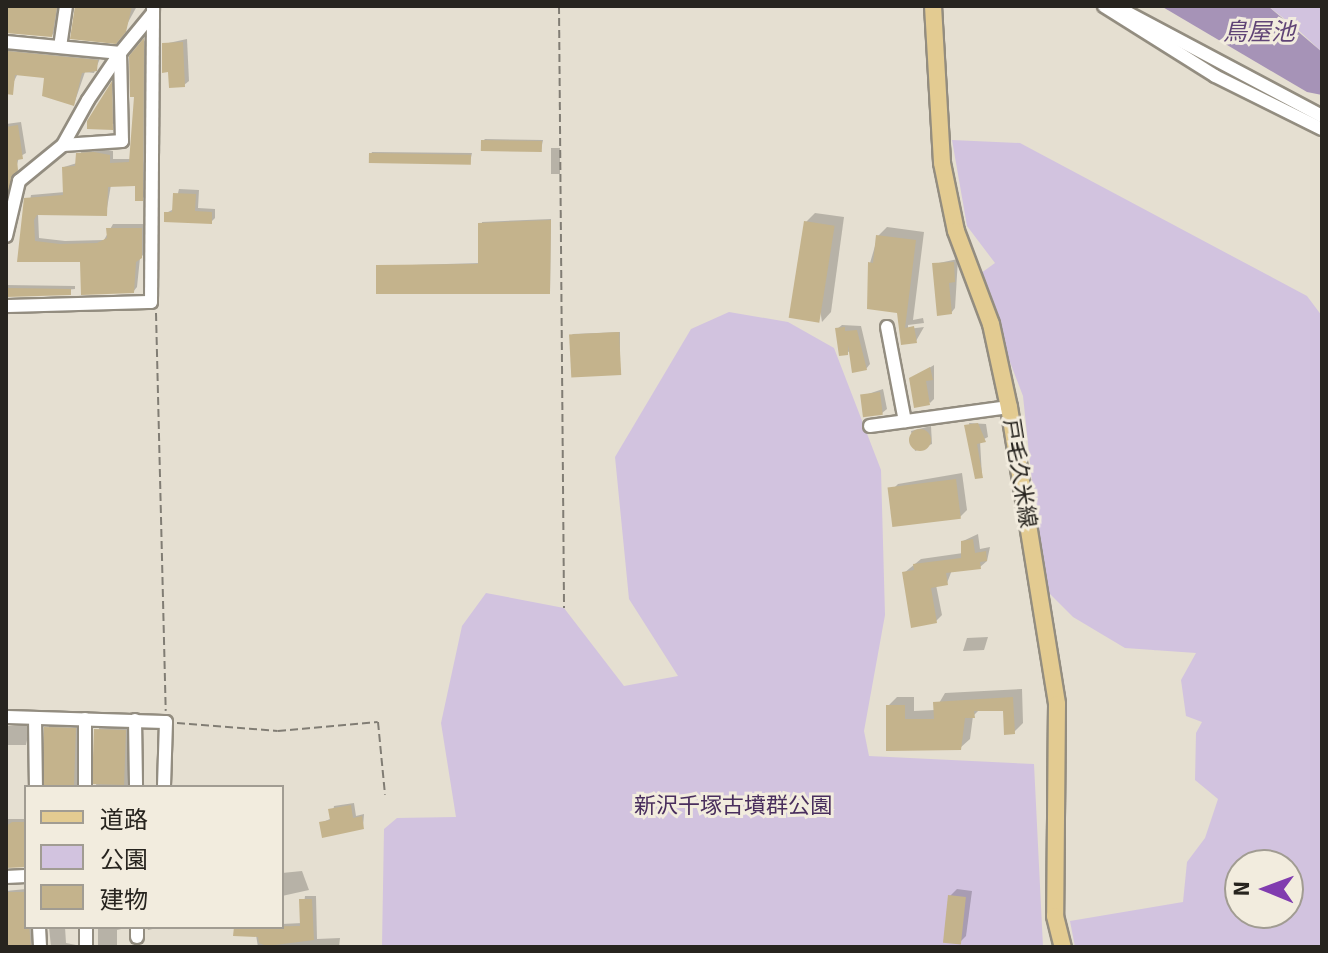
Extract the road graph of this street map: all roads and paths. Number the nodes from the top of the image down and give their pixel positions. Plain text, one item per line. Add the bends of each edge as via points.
1 (66, 6) edge
2 (559, 6) edge
3 (933, 6) edge
4 (1104, 6) edge
5 (1115, 6) edge
6 (153, 9) edge
7 (6, 42) edge
8 (60, 47) junction
9 (120, 53) junction
10 (1322, 116) edge
11 (1322, 129) edge
12 (63, 145) junction
13 (6, 236) edge
14 (151, 302) junction
15 (6, 306) edge
16 (887, 327) dead end
17 (1009, 407) junction
18 (905, 421) junction
19 (870, 426) dead end
20 (564, 608) dead end
21 (6, 717) edge
22 (35, 718) junction
23 (85, 719) junction
24 (135, 720) junction
25 (166, 722) junction
26 (36, 785) edge
27 (85, 785) edge
28 (136, 785) edge
29 (164, 785) edge
30 (385, 795) dead end
31 (1063, 947) edge

1 - 8 street
2 - 20 path
3 - 17 main road, 戸毛久米線 via 942,163 956,231 991,324
4 - 11 street via 1203,69
5 - 10 street
6 - 9 street
6 - 14 street
7 - 8 street
8 - 9 street
9 - 12 street
9 - 12 street via 122,141
12 - 13 street via 19,181
14 - 15 street
14 - 25 path via 160,345
16 - 18 street
17 - 18 street
17 - 31 main road, 戸毛久米線 via 1057,704 1055,916
18 - 19 street
21 - 22 street
22 - 23 street
22 - 26 street
23 - 24 street
23 - 27 street
24 - 25 street
24 - 28 street
25 - 29 street
25 - 30 path via 278,731 378,722

